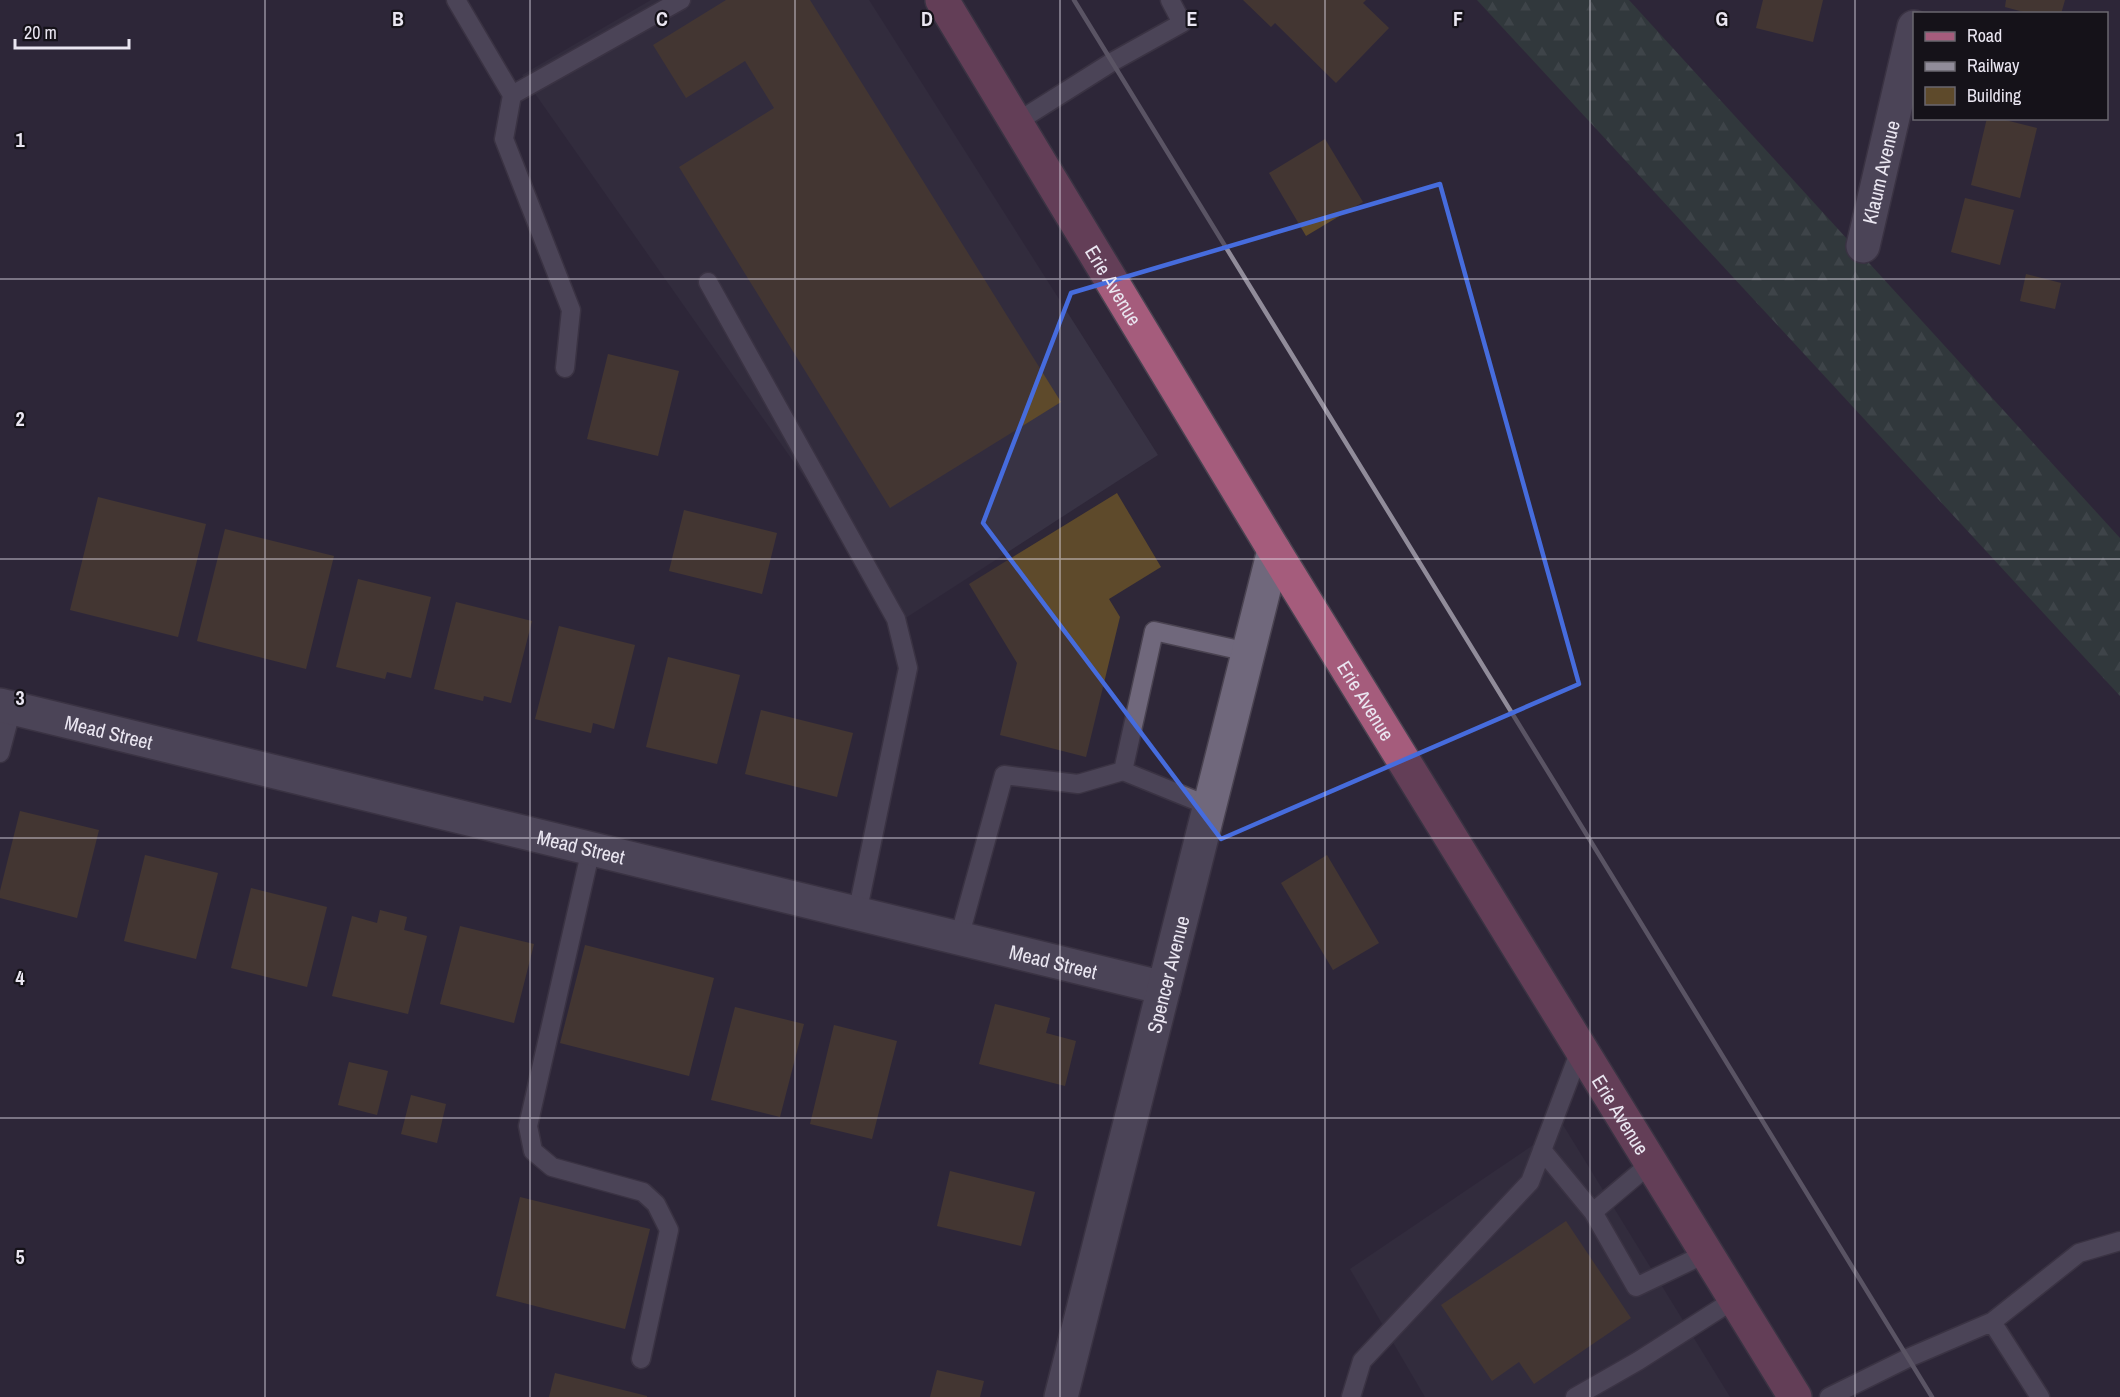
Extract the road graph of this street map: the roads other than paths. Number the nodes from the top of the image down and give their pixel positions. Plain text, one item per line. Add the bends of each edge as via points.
1 (456, 0) edge
2 (681, 0) edge
3 (942, 0) edge
4 (1170, 0) edge
5 (1913, 31) edge
6 (512, 95) junction
7 (1017, 122) junction
8 (1863, 246) dead end
9 (708, 282) dead end
10 (565, 368) dead end
11 (1274, 550) junction
12 (1248, 652) junction
13 (6, 706) edge
14 (0, 753) edge
15 (1123, 771) junction
16 (1209, 806) junction
17 (591, 849) junction
18 (857, 914) junction
19 (958, 938) junction
20 (1164, 988) junction
21 (1581, 1048) junction
22 (1542, 1150) junction
23 (1652, 1163) junction
24 (1593, 1212) junction
25 (2120, 1241) edge
26 (1707, 1253) junction
27 (1735, 1299) junction
28 (1994, 1321) junction
29 (641, 1359) dead end
30 (1061, 1397) edge
31 (1351, 1397) edge
32 (1575, 1397) edge
33 (1795, 1397) edge
34 (1829, 1397) edge
35 (2040, 1397) edge

1 - 6 lane
2 - 6 lane
3 - 7 main road, Erie Avenue
4 - 7 lane via 1182,23
5 - 8 street, Klaum Avenue
6 - 10 lane via 504,139 571,310
7 - 11 main road, Erie Avenue
9 - 18 lane via 896,619 908,668
11 - 12 street, Spencer Avenue
11 - 21 main road, Erie Avenue
12 - 15 lane via 1154,631
12 - 16 street, Spencer Avenue
13 - 14 lane
13 - 17 street, Mead Street
15 - 16 lane
15 - 19 lane via 1078,784 1004,775
16 - 20 street, Spencer Avenue
17 - 18 street, Mead Street
17 - 29 lane via 528,1126 533,1151 552,1167 643,1192 656,1204 669,1230
18 - 19 street, Mead Street
19 - 20 street, Mead Street
20 - 30 street, Spencer Avenue
21 - 22 lane
21 - 23 main road, Erie Avenue
22 - 24 lane
22 - 31 lane via 1530,1182 1362,1361
23 - 24 lane
23 - 26 main road, Erie Avenue
24 - 26 lane via 1636,1287
25 - 28 lane via 2079,1253
26 - 27 main road, Erie Avenue
27 - 32 lane
27 - 33 main road, Erie Avenue
28 - 34 lane
28 - 35 lane

